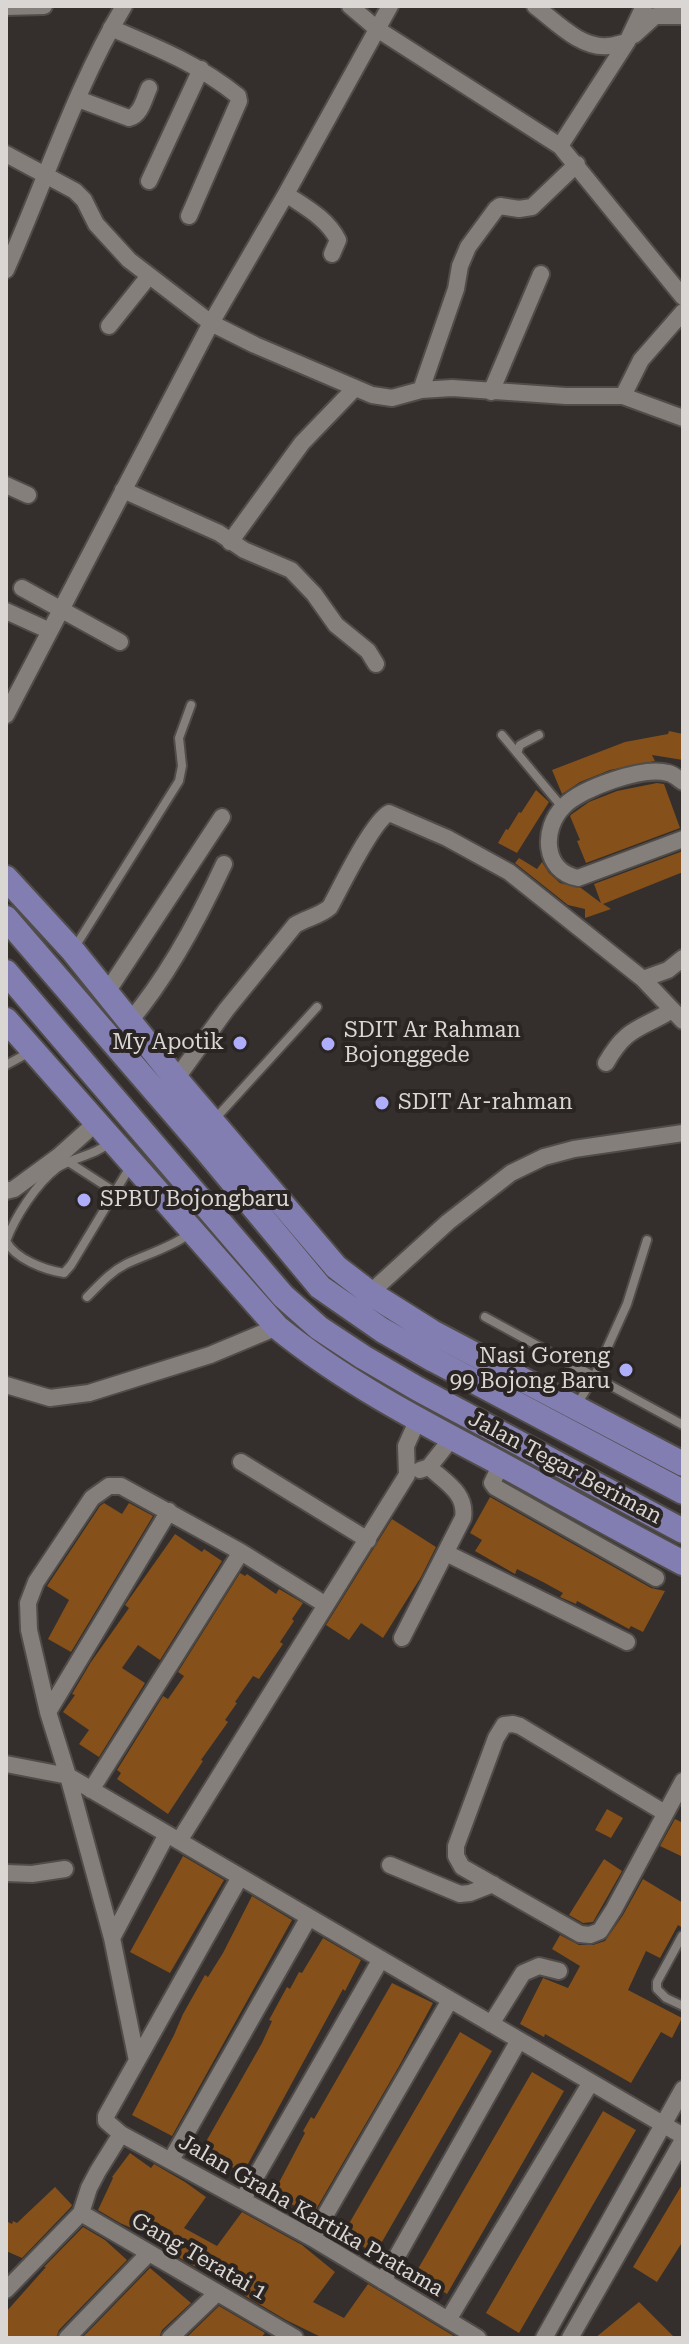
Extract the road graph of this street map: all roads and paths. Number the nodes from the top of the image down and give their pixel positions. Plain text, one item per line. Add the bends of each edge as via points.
1 (44, 6) edge
2 (124, 6) edge
3 (350, 6) edge
4 (390, 6) edge
5 (535, 6) edge
6 (644, 6) edge
7 (6, 7) edge
8 (683, 16) edge
9 (111, 28) junction
10 (377, 29) junction
11 (627, 42) junction
12 (201, 69) junction
13 (149, 88) dead end
14 (78, 99) junction
15 (560, 146) junction
16 (6, 154) edge
17 (577, 164) junction
18 (46, 177) junction
19 (149, 181) dead end
20 (286, 194) junction
21 (189, 216) dead end
22 (332, 254) dead end
23 (6, 270) edge
24 (541, 274) dead end
25 (149, 276) junction
26 (683, 297) edge
27 (683, 312) edge
28 (211, 323) junction
29 (109, 326) dead end
30 (355, 388) junction
31 (421, 390) junction
32 (491, 392) junction
33 (623, 396) junction
34 (683, 418) edge
35 (6, 485) edge
36 (123, 490) junction
37 (28, 495) dead end
38 (230, 542) junction
39 (22, 588) dead end
40 (62, 609) junction
41 (6, 611) edge
42 (50, 631) junction
43 (120, 642) dead end
44 (376, 664) dead end
45 (191, 705) dead end
46 (6, 715) edge
47 (502, 735) dead end
48 (539, 735) dead end
49 (517, 753) junction
50 (683, 785) edge
51 (562, 807) junction
52 (222, 817) dead end
53 (683, 839) edge
54 (224, 864) dead end
55 (6, 878) edge
56 (6, 918) edge
57 (73, 951) junction
58 (683, 958) edge
59 (6, 972) edge
60 (643, 979) junction
61 (107, 992) junction
62 (317, 1007) dead end
63 (678, 1012) edge
64 (6, 1020) edge
65 (130, 1021) junction
66 (33, 1051) junction
67 (606, 1063) dead end
68 (6, 1065) edge
69 (176, 1079) junction
70 (682, 1130) edge
71 (105, 1131) junction
72 (215, 1135) junction
73 (70, 1163) junction
74 (133, 1163) junction
75 (179, 1174) junction
76 (6, 1191) edge
77 (115, 1192) junction
78 (159, 1192) junction
79 (193, 1231) junction
80 (647, 1240) dead end
81 (7, 1245) edge
82 (370, 1293) junction
83 (87, 1297) dead end
84 (485, 1317) dead end
85 (277, 1327) junction
86 (434, 1360) junction
87 (594, 1377) junction
88 (6, 1385) edge
89 (418, 1389) junction
90 (575, 1407) junction
91 (418, 1419) junction
92 (683, 1425) edge
93 (452, 1438) junction
94 (241, 1462) dead end
95 (501, 1464) junction
96 (683, 1464) edge
97 (429, 1467) junction
98 (407, 1475) junction
99 (683, 1492) edge
100 (169, 1511) junction
101 (603, 1520) junction
102 (683, 1531) edge
103 (368, 1540) junction
104 (594, 1543) junction
105 (241, 1552) junction
106 (446, 1553) junction
107 (680, 1555) edge
108 (656, 1578) dead end
109 (326, 1605) junction
110 (402, 1638) dead end
111 (627, 1642) dead end
112 (48, 1712) junction
113 (6, 1764) edge
114 (68, 1776) junction
115 (683, 1781) edge
116 (91, 1790) junction
117 (665, 1813) junction
118 (173, 1838) junction
119 (390, 1865) dead end
120 (65, 1869) dead end
121 (6, 1873) edge
122 (240, 1877) junction
123 (493, 1884) junction
124 (309, 1917) junction
125 (682, 1936) edge
126 (112, 1938) junction
127 (381, 1959) junction
128 (559, 1971) dead end
129 (450, 2000) junction
130 (683, 2006) edge
131 (491, 2024) junction
132 (519, 2040) junction
133 (137, 2061) junction
134 (591, 2082) junction
135 (683, 2089) edge
136 (663, 2125) junction
137 (121, 2134) junction
138 (683, 2138) edge
139 (171, 2160) junction
140 (243, 2199) junction
141 (81, 2213) junction
142 (312, 2238) junction
143 (149, 2253) junction
144 (14, 2271) edge
145 (383, 2281) junction
146 (6, 2290) edge
147 (217, 2293) junction
148 (456, 2329) edge
149 (282, 2335) edge
150 (67, 2338) edge
151 (170, 2338) edge
152 (478, 2338) edge
153 (544, 2338) edge
154 (570, 2338) edge

1 - 7 street
2 - 9 street
3 - 10 street
4 - 10 street
5 - 11 street via 588,43 605,47
6 - 11 street
8 - 11 street via 655,16
9 - 12 street
9 - 14 street
10 - 15 street
10 - 20 street
11 - 15 street
12 - 19 street
12 - 21 street via 239,101
13 - 14 street via 138,113 129,118
14 - 18 street
15 - 17 street
16 - 18 street
17 - 26 street
17 - 31 street via 532,207 496,209 468,247
18 - 23 street
18 - 25 street via 75,191 112,243
20 - 22 street via 333,229 338,240
20 - 28 street
24 - 32 street
25 - 28 street
25 - 29 street
27 - 33 street via 641,360
28 - 30 street
28 - 36 street
30 - 31 street via 392,398
30 - 38 street via 302,443
31 - 32 street
32 - 33 street
33 - 34 street
35 - 37 street
36 - 38 street
36 - 40 street
38 - 44 street via 291,570
39 - 40 street
40 - 42 street
40 - 43 street
41 - 42 street
42 - 46 street
45 - 57 lane via 179,738 179,781
47 - 49 lane
48 - 49 lane via 520,745
49 - 51 lane
50 - 51 street via 665,772 635,773
51 - 53 street via 549,833 549,846 551,860 569,876 597,873
52 - 61 street
54 - 65 street via 201,915
55 - 57 main road, Jalan Tegar Beriman
56 - 72 main road, Jalan Tegar Beriman
57 - 61 main road, Jalan Tegar Beriman
58 - 60 street
59 - 75 main road, Jalan Tegar Beriman
60 - 63 street
60 - 69 street via 509,872 389,813 330,907 295,925
61 - 65 main road, Jalan Tegar Beriman
62 - 72 lane
63 - 67 street via 640,1025
64 - 66 main road, Jalan Tegar Beriman
65 - 69 main road, Jalan Tegar Beriman
66 - 68 lane
66 - 71 main road, Jalan Tegar Beriman
69 - 72 main road, Jalan Tegar Beriman
70 - 82 street via 574,1149 511,1173
71 - 73 lane via 102,1149
71 - 74 main road, Jalan Tegar Beriman
71 - 76 street
72 - 82 main road, Jalan Tegar Beriman via 336,1267
72 - 86 main road, Jalan Tegar Beriman via 320,1287
73 - 77 lane
73 - 81 lane via 37,1189 13,1223
74 - 77 lane
74 - 78 main road, Jalan Tegar Beriman
75 - 78 main road
75 - 89 main road, Jalan Tegar Beriman via 283,1296 319,1328
77 - 81 lane via 64,1273
78 - 79 main road, Jalan Tegar Beriman
79 - 83 lane via 123,1265
79 - 85 main road, Jalan Tegar Beriman
80 - 87 lane via 627,1304
82 - 90 main road, Jalan Tegar Beriman
84 - 87 lane
85 - 88 street via 210,1355 89,1393 50,1398
85 - 91 main road, Jalan Tegar Beriman via 349,1380
86 - 89 main road
86 - 99 main road, Jalan Tegar Beriman
87 - 90 lane
87 - 92 lane
89 - 102 main road, Jalan Tegar Beriman
90 - 96 main road, Jalan Tegar Beriman
91 - 93 main road, Jalan Tegar Beriman
91 - 98 street via 406,1446
93 - 95 main road, Jalan Tegar Beriman
93 - 97 street
94 - 103 street
95 - 101 main road, Jalan Tegar Beriman
95 - 104 street via 495,1487
97 - 98 street
97 - 106 street via 461,1497 465,1508
98 - 103 street
100 - 105 street
100 - 112 street
100 - 112 street via 121,1486 109,1486 92,1498 36,1582 28,1603 29,1630
101 - 104 street
101 - 107 main road, Jalan Tegar Beriman
103 - 109 street
104 - 108 street
105 - 109 street
105 - 116 street
106 - 110 street
106 - 111 street
109 - 118 street
112 - 114 street
113 - 114 street
114 - 116 street
114 - 126 street
115 - 117 street
116 - 118 street
117 - 123 street via 600,1931 580,1934
117 - 123 street via 520,1726 504,1725 456,1846 462,1867
118 - 122 street
118 - 126 street
119 - 123 street via 460,1894
120 - 121 street
122 - 124 street
122 - 133 street
124 - 127 street
124 - 139 street
125 - 130 lane via 657,1989
126 - 133 street
127 - 129 street
127 - 140 street
128 - 131 street via 539,1966 523,1973
129 - 131 street
129 - 142 street
131 - 132 street
132 - 134 street
132 - 145 street
133 - 137 street via 106,2116 108,2125
134 - 136 street
134 - 148 street
135 - 136 street
136 - 138 street
136 - 153 street
137 - 139 street, Jalan Graha Kartika Pratama
137 - 141 street via 93,2180
138 - 154 street
139 - 140 street, Jalan Graha Kartika Pratama
140 - 142 street, Jalan Graha Kartika Pratama
141 - 143 street, Gang Teratai 1
141 - 144 street
142 - 145 street, Jalan Graha Kartika Pratama
143 - 147 street, Gang Teratai 1
143 - 150 street
144 - 146 street
145 - 148 street, Jalan Graha Kartika Pratama
147 - 149 street, Gang Teratai 1
147 - 151 street
148 - 152 street, Jalan Graha Kartika Pratama

